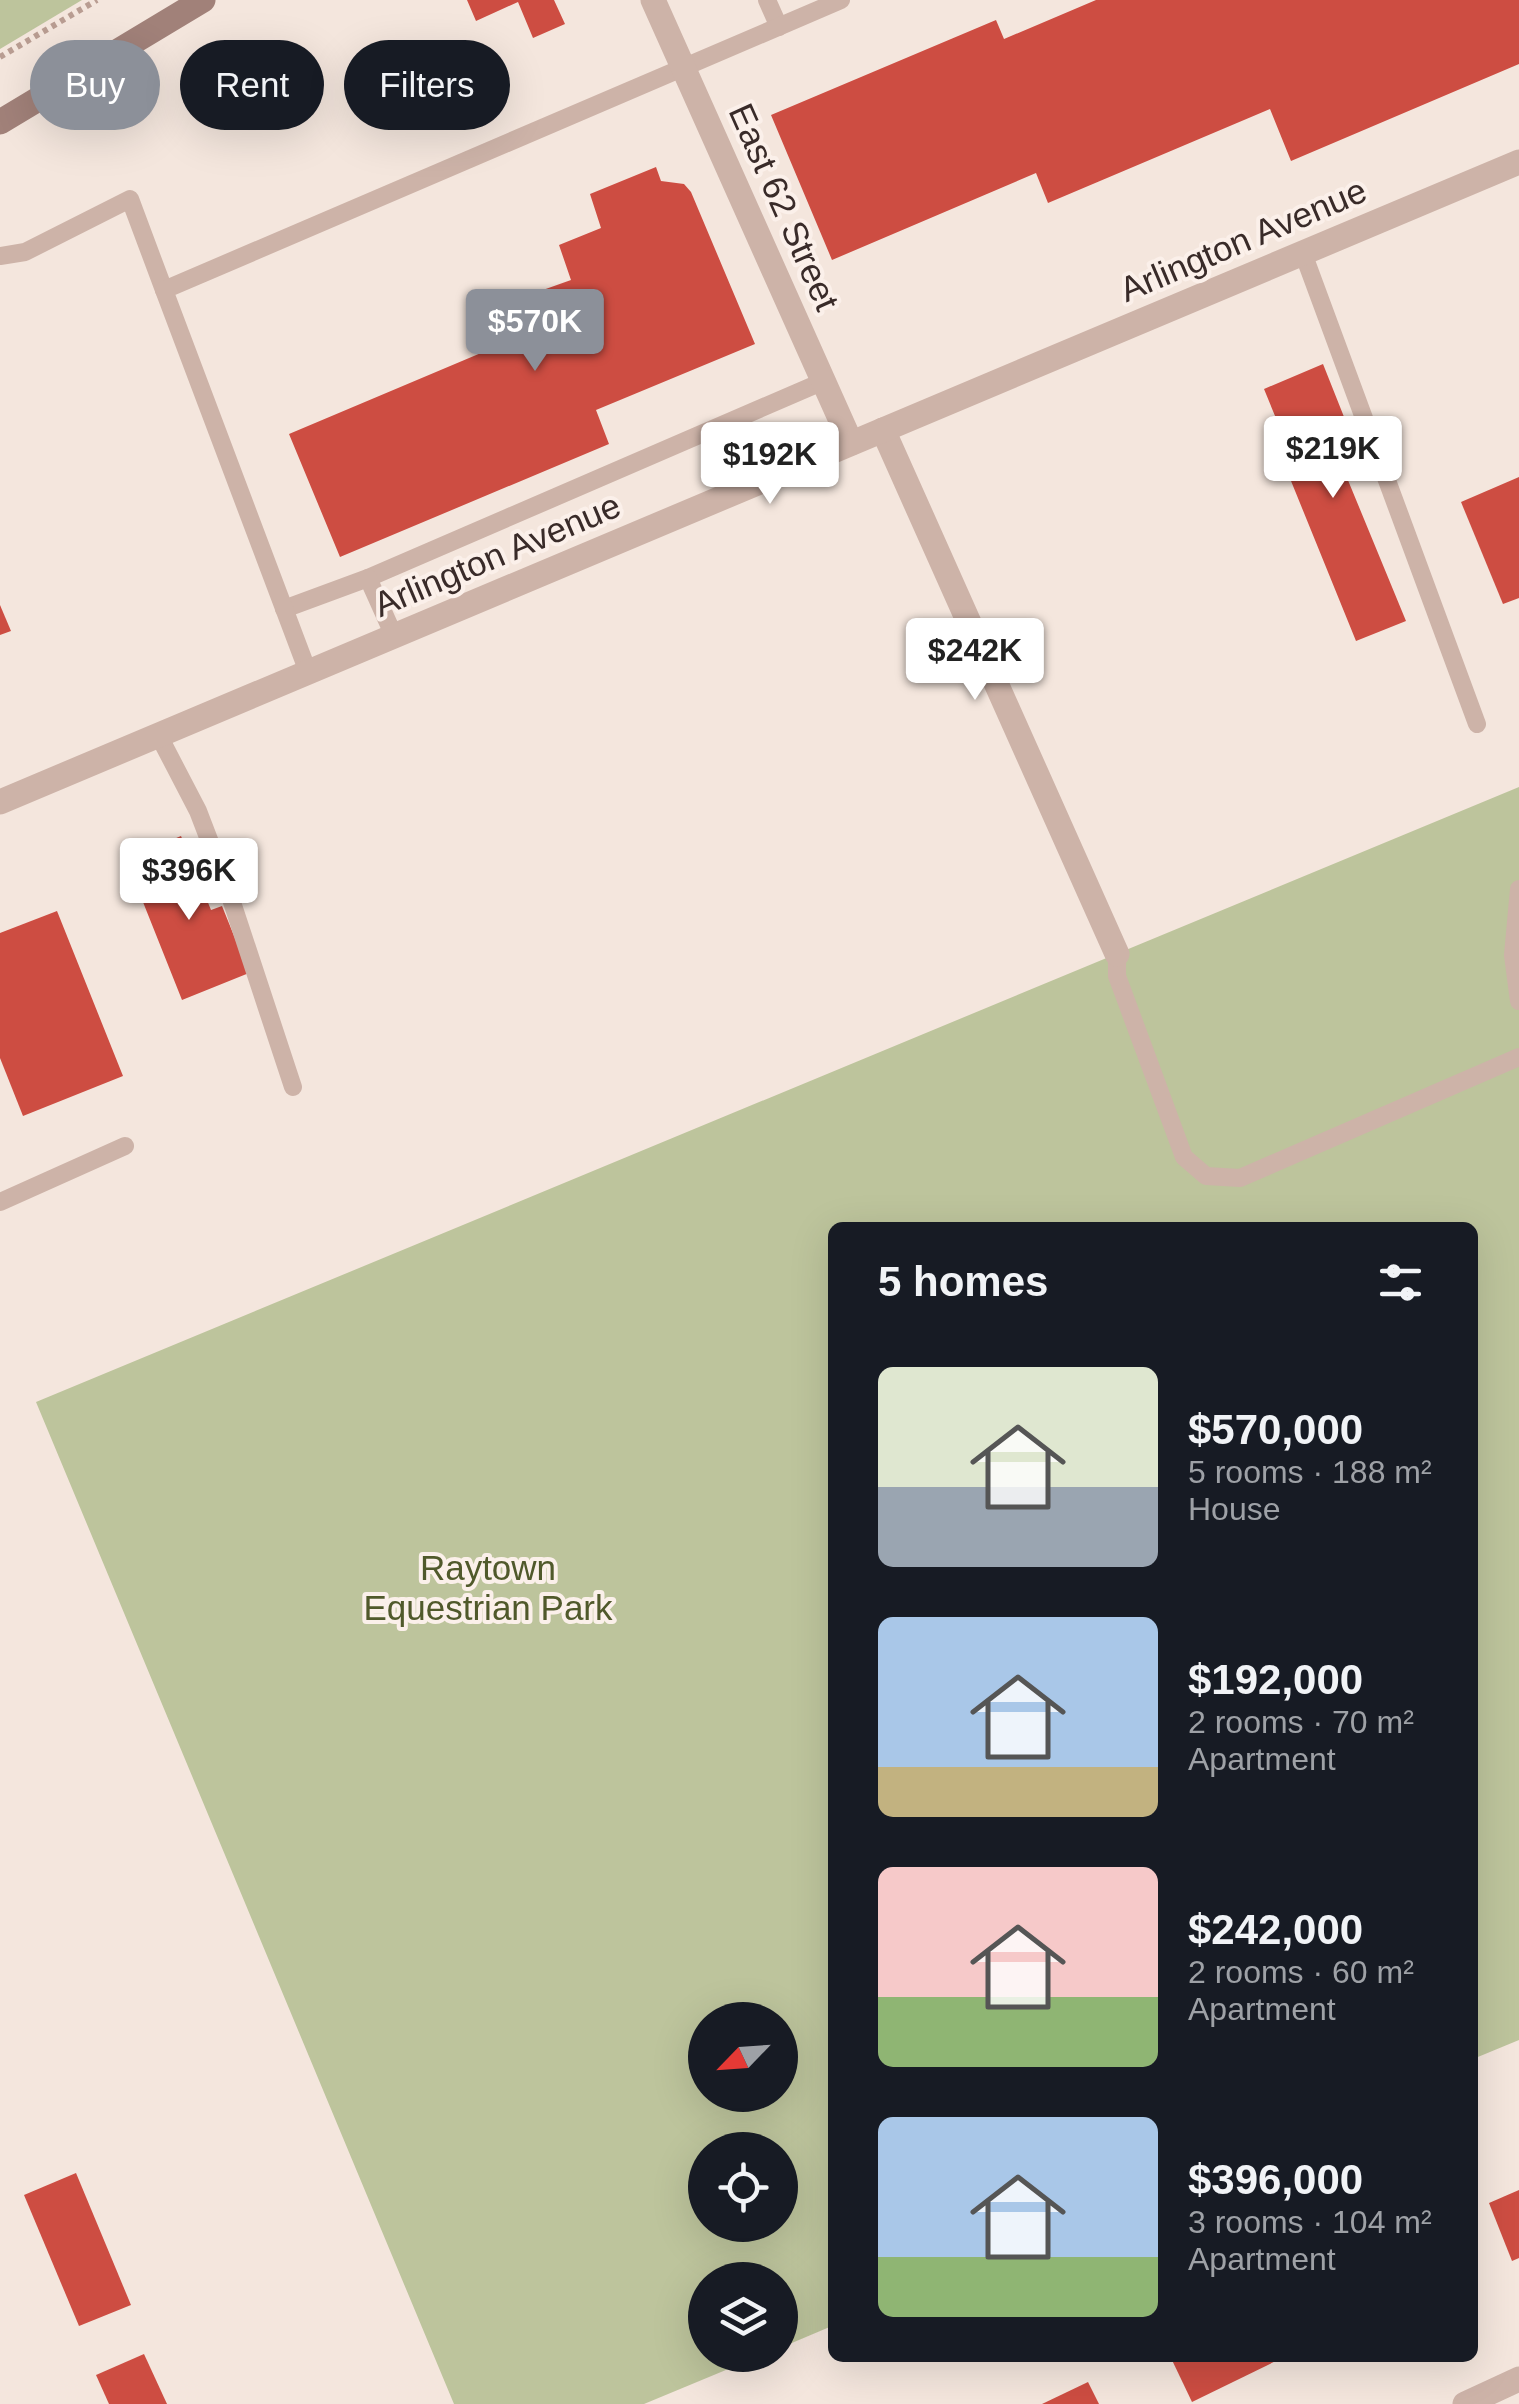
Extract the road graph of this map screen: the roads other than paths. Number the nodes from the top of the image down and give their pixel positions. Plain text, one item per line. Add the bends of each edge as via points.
1 (202, 0) edge
2 (653, 0) edge
3 (766, 0) edge
4 (840, 0) edge
5 (778, 27) junction
6 (684, 69) junction
7 (0, 122) edge
8 (1519, 162) edge
9 (1303, 253) junction
10 (0, 256) edge
11 (164, 290) junction
12 (824, 381) junction
13 (883, 430) junction
14 (851, 443) junction
15 (368, 578) junction
16 (284, 609) junction
17 (394, 636) junction
18 (308, 672) junction
19 (1477, 724) dead end
20 (158, 736) junction
21 (0, 802) edge
22 (1519, 889) edge
23 (1117, 954) joint
24 (1519, 1001) edge
25 (1519, 1057) edge
26 (293, 1086) dead end
27 (126, 1146) dead end
28 (0, 1202) edge
29 (1519, 2379) edge
30 (1465, 2404) edge

1 - 7 main road
2 - 6 street, East 62 Street
3 - 5 lane
4 - 5 lane
5 - 6 lane
6 - 11 lane
6 - 12 street, East 62 Street
8 - 9 street, Arlington Avenue
9 - 13 street, Arlington Avenue
9 - 19 lane
10 - 11 lane via 26,252 130,200
11 - 16 lane
12 - 14 street, East 62 Street
12 - 15 lane
13 - 14 street, Arlington Avenue
13 - 23 street
14 - 17 street, Arlington Avenue
15 - 16 lane
15 - 17 lane
16 - 18 lane
17 - 18 street, Arlington Avenue
18 - 20 street, Arlington Avenue
20 - 21 street, Arlington Avenue
20 - 26 lane via 198,811
22 - 24 lane
23 - 25 lane via 1116,976 1184,1158 1206,1176 1240,1178
27 - 28 lane
29 - 30 street

